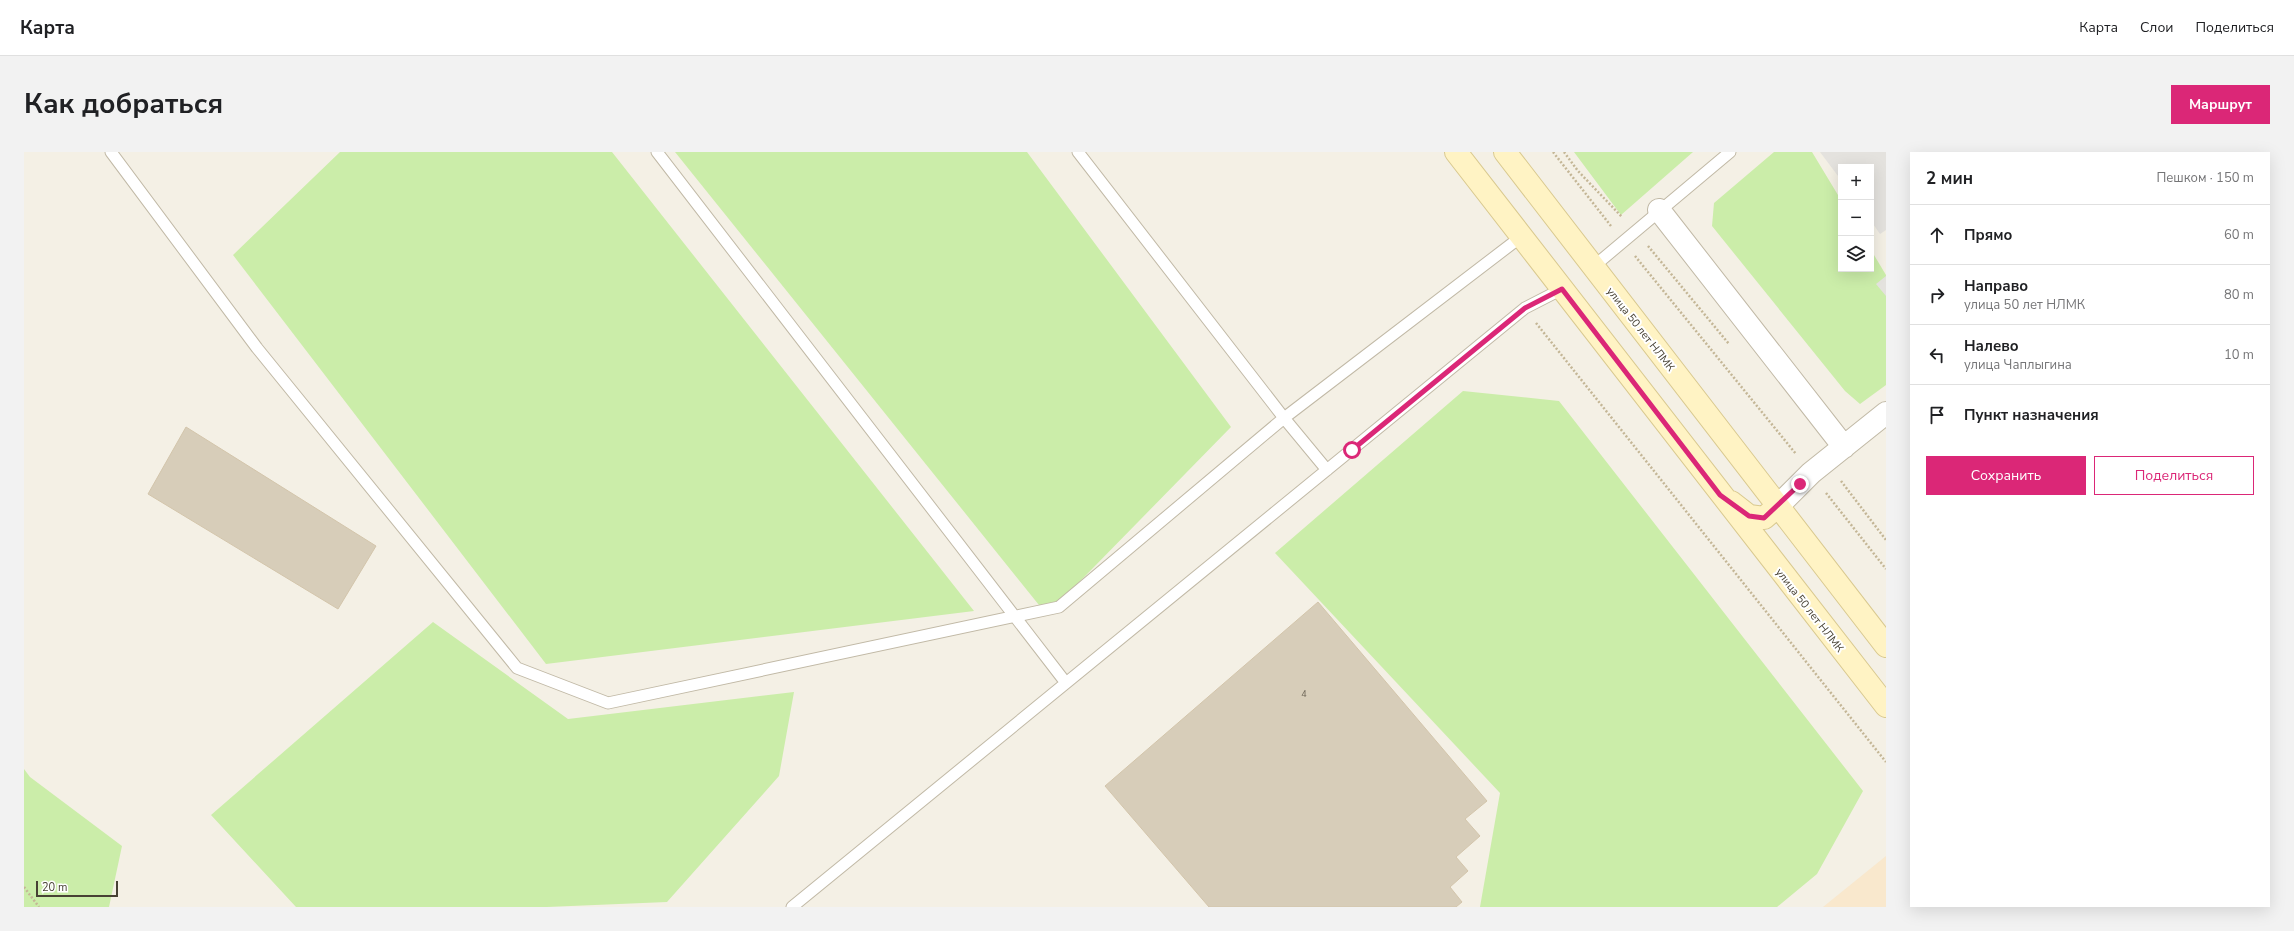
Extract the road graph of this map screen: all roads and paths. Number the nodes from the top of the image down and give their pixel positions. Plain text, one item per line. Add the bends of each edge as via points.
1 (111, 152) edge
2 (657, 152) edge
3 (1078, 152) edge
4 (1456, 152) edge
5 (1504, 152) edge
6 (1553, 152) edge
7 (1564, 152) edge
8 (1730, 152) edge
9 (1659, 210) junction
10 (1635, 230) junction
11 (1522, 236) junction
12 (1622, 241) junction
13 (1593, 267) junction
14 (1562, 289) junction
15 (1525, 308) junction
16 (1730, 346) dead end
17 (1886, 413) edge
18 (1284, 418) junction
19 (1844, 446) junction
20 (1818, 467) junction
21 (1327, 470) junction
22 (1720, 495) junction
23 (1777, 507) junction
24 (1886, 540) edge
25 (1886, 569) edge
26 (1015, 617) junction
27 (1886, 646) edge
28 (1066, 683) junction
29 (1886, 706) edge
30 (1886, 762) edge
31 (24, 887) edge
32 (38, 907) edge
33 (792, 907) edge

1 - 26 lane via 258,348 517,668 608,704
2 - 26 lane
3 - 18 lane
4 - 11 main road, улица 50 лет НЛМК
5 - 13 main road, улица 50 лет НЛМК
6 - 12 path
7 - 10 path via 1578,171
8 - 9 lane
9 - 10 lane
9 - 19 street
10 - 12 lane
10 - 16 path
11 - 14 main road, улица 50 лет НЛМК
11 - 18 lane
12 - 13 lane
12 - 20 path
13 - 23 main road, улица 50 лет НЛМК
14 - 15 lane
14 - 22 main road, улица 50 лет НЛМК
15 - 21 lane
15 - 30 path
17 - 19 street
18 - 21 lane
18 - 26 lane via 1059,607
19 - 20 street
20 - 23 street
20 - 24 path
20 - 25 path
21 - 28 lane
22 - 23 main road, улица 50 лет НЛМК via 1749,516 1764,518
22 - 29 main road, улица 50 лет НЛМК
23 - 27 main road, улица 50 лет НЛМК
26 - 28 lane
28 - 33 lane
31 - 32 path

